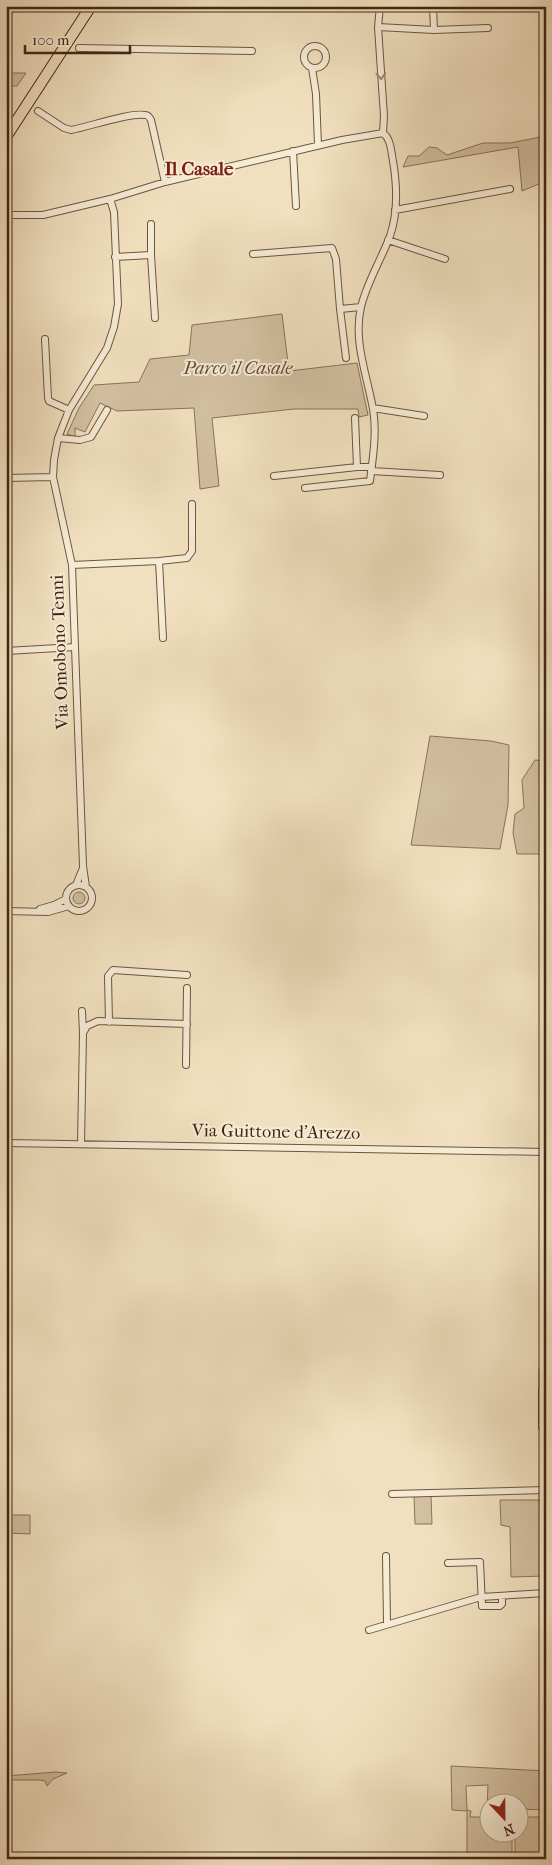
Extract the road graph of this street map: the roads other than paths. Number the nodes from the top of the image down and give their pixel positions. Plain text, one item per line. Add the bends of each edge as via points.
1 (91, 6) edge
2 (380, 6) edge
3 (433, 6) edge
4 (378, 27) junction
5 (488, 28) dead end
6 (434, 30) junction
7 (79, 48) dead end
8 (252, 51) dead end
9 (312, 68) dead end
10 (38, 111) dead end
11 (383, 133) junction
12 (6, 137) edge
13 (318, 145) junction
14 (293, 151) junction
15 (165, 182) junction
16 (510, 189) dead end
17 (110, 199) junction
18 (296, 206) dead end
19 (395, 210) junction
20 (6, 215) edge
21 (151, 224) dead end
22 (388, 240) junction
23 (253, 254) dead end
24 (151, 255) junction
25 (115, 257) junction
26 (445, 259) dead end
27 (361, 308) junction
28 (340, 309) junction
29 (155, 318) dead end
30 (45, 339) dead end
31 (346, 358) dead end
32 (373, 408) junction
33 (69, 410) junction
34 (107, 410) dead end
35 (424, 416) dead end
36 (355, 418) dead end
37 (58, 438) junction
38 (357, 467) junction
39 (372, 469) junction
40 (440, 475) dead end
41 (274, 476) dead end
42 (53, 477) junction
43 (6, 478) edge
44 (305, 488) dead end
45 (192, 504) dead end
46 (159, 561) junction
47 (72, 565) junction
48 (163, 638) dead end
49 (76, 647) junction
50 (6, 651) edge
51 (84, 866) junction
52 (76, 885) junction
53 (86, 887) junction
54 (66, 900) junction
55 (69, 906) junction
56 (34, 910) junction
57 (6, 911) edge
58 (187, 975) dead end
59 (187, 988) dead end
60 (82, 1011) dead end
61 (109, 1022) junction
62 (187, 1024) junction
63 (83, 1032) junction
64 (186, 1065) dead end
65 (6, 1143) edge
66 (82, 1144) junction
67 (546, 1152) edge
68 (546, 1389) edge
69 (546, 1427) edge
70 (546, 1490) edge
71 (392, 1494) dead end
72 (386, 1556) dead end
73 (448, 1563) dead end
74 (546, 1593) edge
75 (481, 1596) junction
76 (502, 1596) junction
77 (387, 1624) junction
78 (369, 1630) dead end

1 - 12 main road
2 - 4 street
3 - 6 street
4 - 6 street
4 -> 11 street
5 - 6 street
7 - 8 street
9 - 13 street
10 - 15 street via 71,130 131,116 148,116
11 - 13 street
11 - 19 street via 390,144 395,174
13 - 14 street
14 - 15 street
14 - 18 street
15 - 17 street
16 - 19 street
17 - 20 street via 43,214
17 - 25 street, Via Omobono Tenni via 114,212
19 - 22 street
21 - 24 street
22 - 26 street
22 - 27 street
23 - 28 street via 332,248 336,259
24 - 25 street
24 - 29 street
25 - 33 street, Via Omobono Tenni via 118,310 111,337
27 - 28 street
27 - 32 street via 361,355
28 - 31 street
30 - 33 street via 49,401
32 - 35 street
32 - 39 street
33 - 37 street, Via Omobono Tenni
34 - 37 street via 91,437 80,440
36 - 38 street
37 - 42 street, Via Omobono Tenni
38 - 39 street
38 - 41 street
39 - 40 street
39 - 44 street via 370,481
42 - 43 street
42 - 47 street, Via Omobono Tenni
45 - 46 street via 190,556 181,560
46 - 47 street
46 - 48 street
47 - 49 street, Via Omobono Tenni
49 - 50 street
49 - 51 street, Via Omobono Tenni
51 - 52 street, Via Omobono Tenni
51 - 53 street, Via Omobono Tenni
52 - 53 street
52 - 54 street, Via Omobono Tenni via 67,892
53 - 55 street, Via Omobono Tenni via 92,899 88,907 76,911
54 - 55 street
54 - 56 street, Via Omobono Tenni
55 - 56 street, Via Omobono Tenni via 48,912
56 - 57 street, Via Omobono Tenni
58 - 61 street via 113,970 108,976
59 - 62 street
60 - 63 street
61 - 62 street
61 - 63 street via 98,1021
62 - 64 street
63 - 66 street
65 - 66 street, Via Guittone d'Arezzo
66 - 67 street, Via Guittone d'Arezzo
68 - 69 street via 542,1389 542,1427
70 - 71 street
72 - 77 street
73 - 75 street via 480,1562
74 - 76 street
75 - 76 street
75 - 76 street via 482,1606 491,1607 502,1605
75 - 77 street
77 - 78 street

